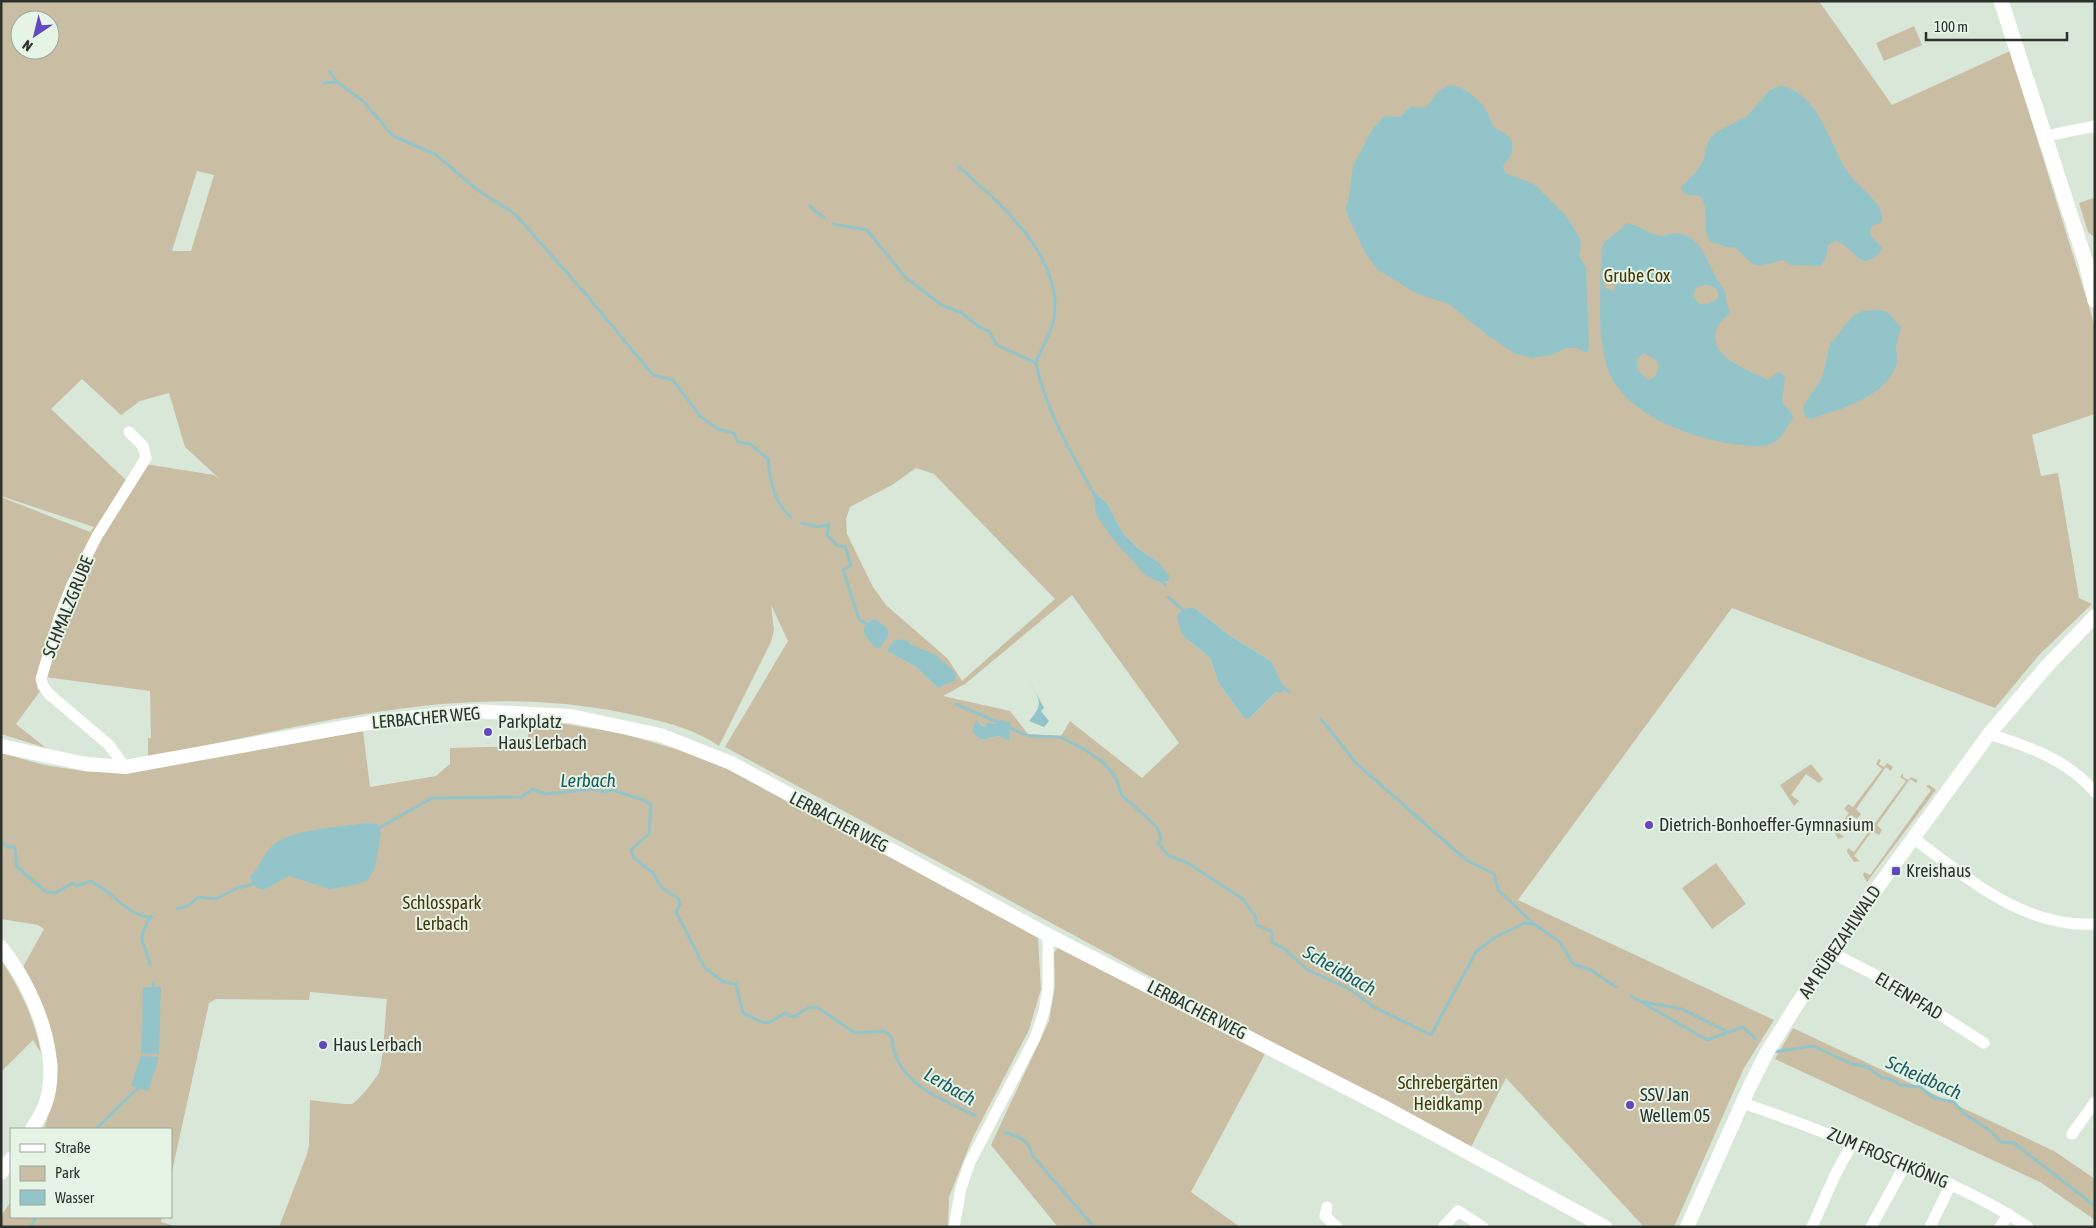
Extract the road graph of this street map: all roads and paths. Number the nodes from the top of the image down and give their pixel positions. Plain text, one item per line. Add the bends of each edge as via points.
1 (2001, 1) edge
2 (2095, 126) edge
3 (2046, 136) junction
4 (2095, 300) edge
5 (128, 432) dead end
6 (2095, 616) edge
7 (1989, 734) junction
8 (1, 746) edge
9 (125, 767) junction
10 (2095, 792) edge
11 (1913, 838) junction
12 (2095, 924) edge
13 (1048, 935) junction
14 (1, 947) edge
15 (1832, 953) junction
16 (1984, 1043) dead end
17 (2095, 1102) edge
18 (1746, 1104) junction
19 (33, 1128) edge
20 (2072, 1134) dead end
21 (1852, 1144) junction
22 (10, 1160) edge
23 (1905, 1165) junction
24 (1, 1172) edge
25 (1951, 1184) junction
26 (1327, 1207) dead end
27 (2009, 1214) junction
28 (954, 1227) edge
29 (1337, 1227) edge
30 (1443, 1227) edge
31 (1483, 1227) edge
32 (1604, 1227) edge
33 (1687, 1227) edge
34 (1812, 1227) edge
35 (1871, 1227) edge
36 (1930, 1227) edge
37 (2000, 1227) edge
38 (2028, 1227) edge

1 - 3 main road
2 - 3 street
3 - 4 main road
5 - 9 street, SCHMALZGRUBE via 143,446 146,458 97,536 72,585 41,679 49,694 109,745
6 - 7 street, AM RÜBEZAHLWALD
7 - 10 street via 2055,758
7 - 11 street, AM RÜBEZAHLWALD
8 - 9 street, LERBACHER WEG via 86,764
9 - 13 street, LERBACHER WEG via 379,721 473,711 571,716 660,735 713,754
11 - 12 street via 1998,899 2023,911 2057,923
11 - 15 street, AM RÜBEZAHLWALD
13 - 28 street via 1048,989 1044,1012 1035,1038 970,1162 961,1188
13 - 32 street, LERBACHER WEG via 1382,1106
14 - 19 street via 21,976 46,1033 51,1075 45,1105
15 - 16 street, ELFENPFAD via 1887,981
15 - 18 street, AM RÜBEZAHLWALD via 1778,1034
17 - 20 street
18 - 21 street, ZUM FROSCHKÖNIG
18 - 33 street, AM RÜBEZAHLWALD
21 - 23 street, ZUM FROSCHKÖNIG
21 - 34 street
22 - 24 street
23 - 25 street, ZUM FROSCHKÖNIG
23 - 35 street
25 - 27 street, ZUM FROSCHKÖNIG
25 - 36 street
26 - 29 street via 1326,1216
27 - 37 street
27 - 38 street, ZUM FROSCHKÖNIG
30 - 31 street via 1458,1211

